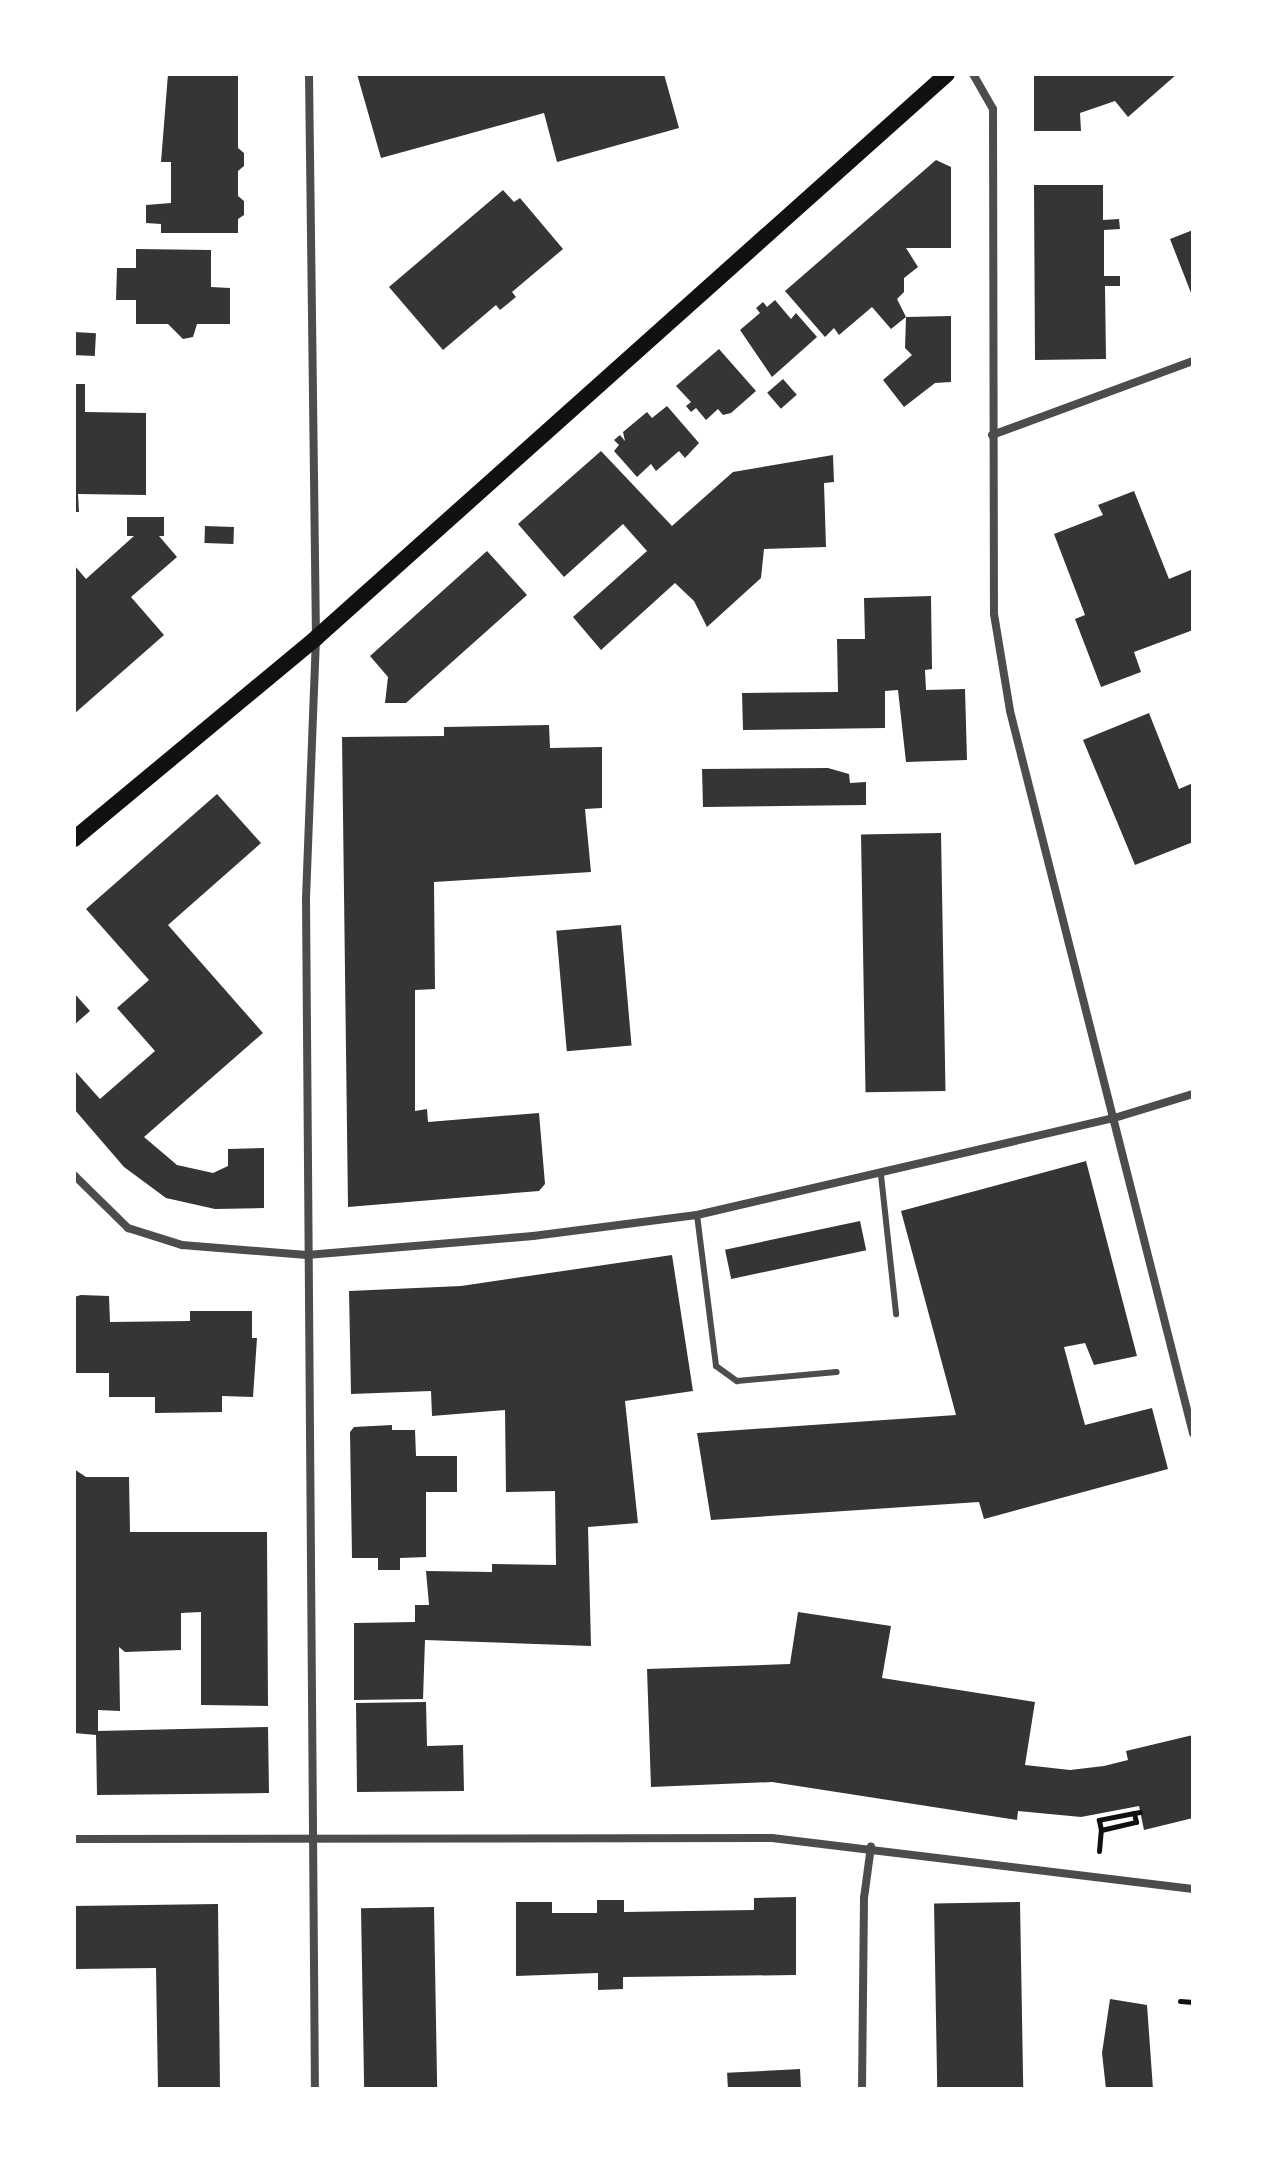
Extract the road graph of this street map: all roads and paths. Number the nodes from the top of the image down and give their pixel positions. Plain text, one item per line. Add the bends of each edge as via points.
1 (309, 74) edge
2 (947, 74) edge
3 (973, 74) edge
4 (1193, 361) edge
5 (992, 435) junction
6 (316, 638) junction
7 (74, 839) edge
8 (1193, 1094) edge
9 (1111, 1119) junction
10 (74, 1175) edge
11 (881, 1175) junction
12 (697, 1215) junction
13 (307, 1255) junction
14 (896, 1314) dead end
15 (837, 1372) dead end
16 (1193, 1433) edge
17 (1137, 1812) joint
18 (74, 1839) edge
19 (313, 1839) junction
20 (871, 1846) junction
21 (1193, 1889) edge
22 (1180, 2001) dead end
23 (1193, 2002) edge
24 (315, 2089) edge
25 (862, 2089) edge

1 - 6 street
2 - 6 main road
3 - 5 street via 993,109
4 - 5 street
5 - 9 street via 994,614 1010,711
6 - 7 main road
6 - 13 street via 306,898
8 - 9 street
9 - 11 street
9 - 16 street
10 - 13 street via 128,1228 182,1245
11 - 12 street
11 - 14 lane
12 - 13 street via 533,1236
12 - 15 lane via 716,1366 737,1381
13 - 19 street
17 - 17 path via 1099,1820 1101,1830 1136,1822
18 - 19 street
19 - 20 street via 772,1838
19 - 24 street
20 - 21 street
20 - 25 street via 864,1898
22 - 23 path

